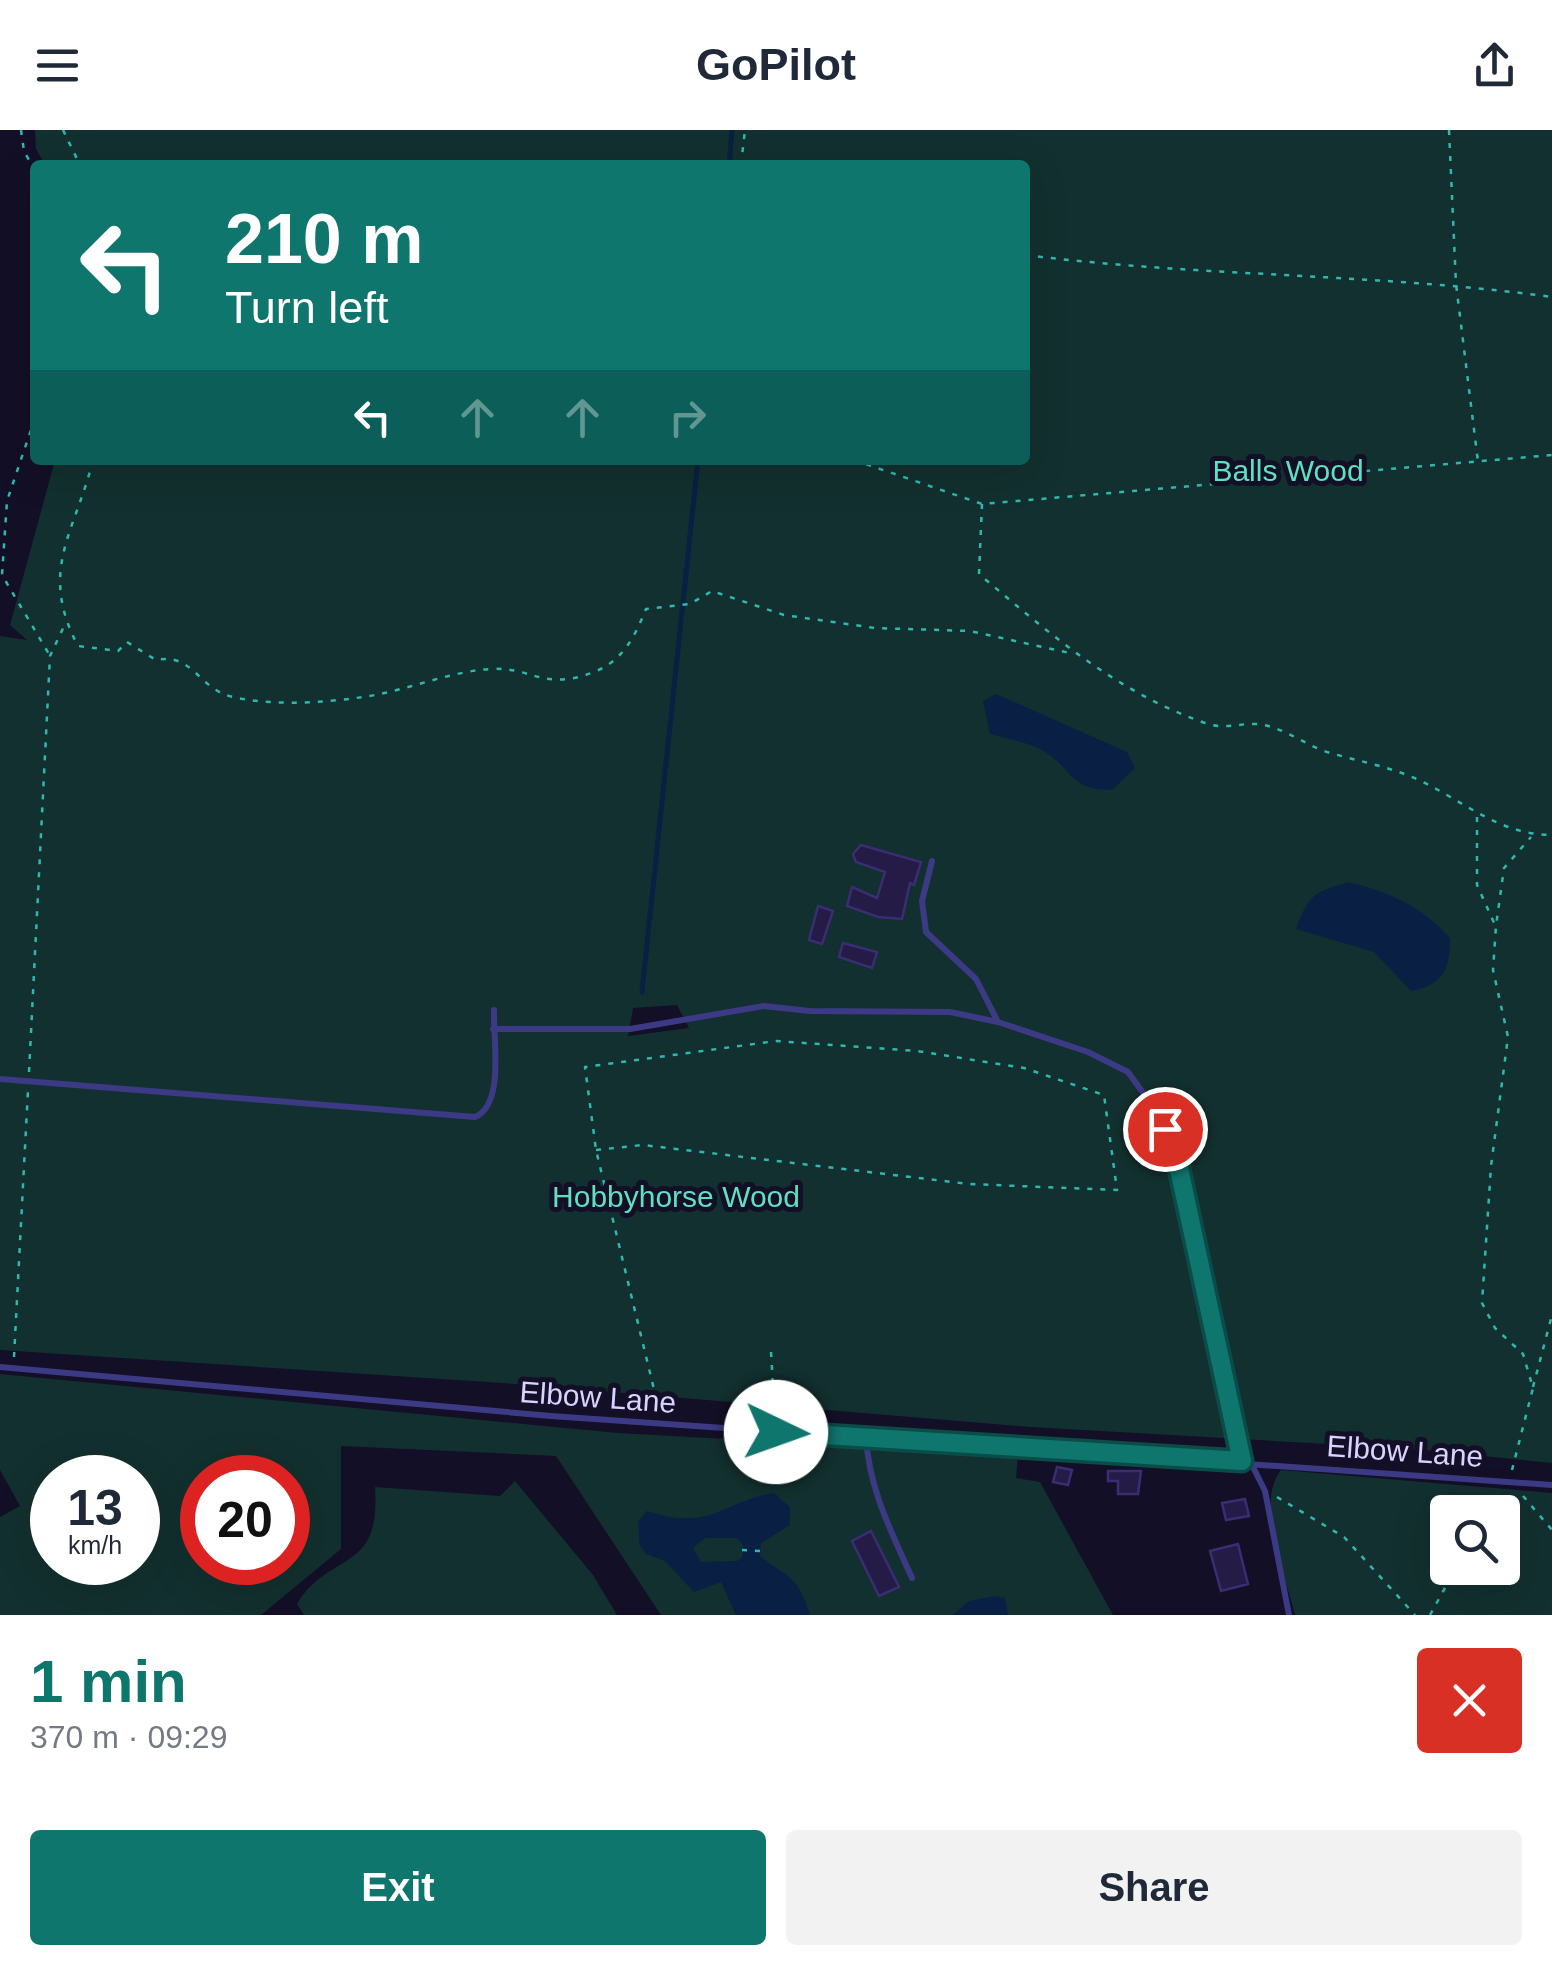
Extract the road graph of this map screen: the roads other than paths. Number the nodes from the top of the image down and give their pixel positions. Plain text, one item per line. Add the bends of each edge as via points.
1 (932, 861) dead end
2 (494, 1010) dead end
3 (998, 1022) junction
4 (494, 1029) junction
5 (0, 1079) edge
6 (0, 1366) edge
7 (866, 1437) junction
8 (1242, 1461) junction
9 (1251, 1464) junction
10 (1552, 1485) edge
11 (912, 1578) dead end
12 (1289, 1615) edge

1 - 3 lane via 922,902 926,932 976,979
2 - 4 lane
3 - 4 lane via 950,1012 764,1006 630,1029
3 - 8 lane via 1128,1072 1154,1108 1175,1150
4 - 5 lane via 492,1099 475,1116
6 - 7 lane, Elbow Lane
7 - 8 lane, Elbow Lane
7 - 11 lane via 876,1499
8 - 9 lane, Elbow Lane
9 - 10 lane, Elbow Lane
9 - 12 lane via 1265,1490

